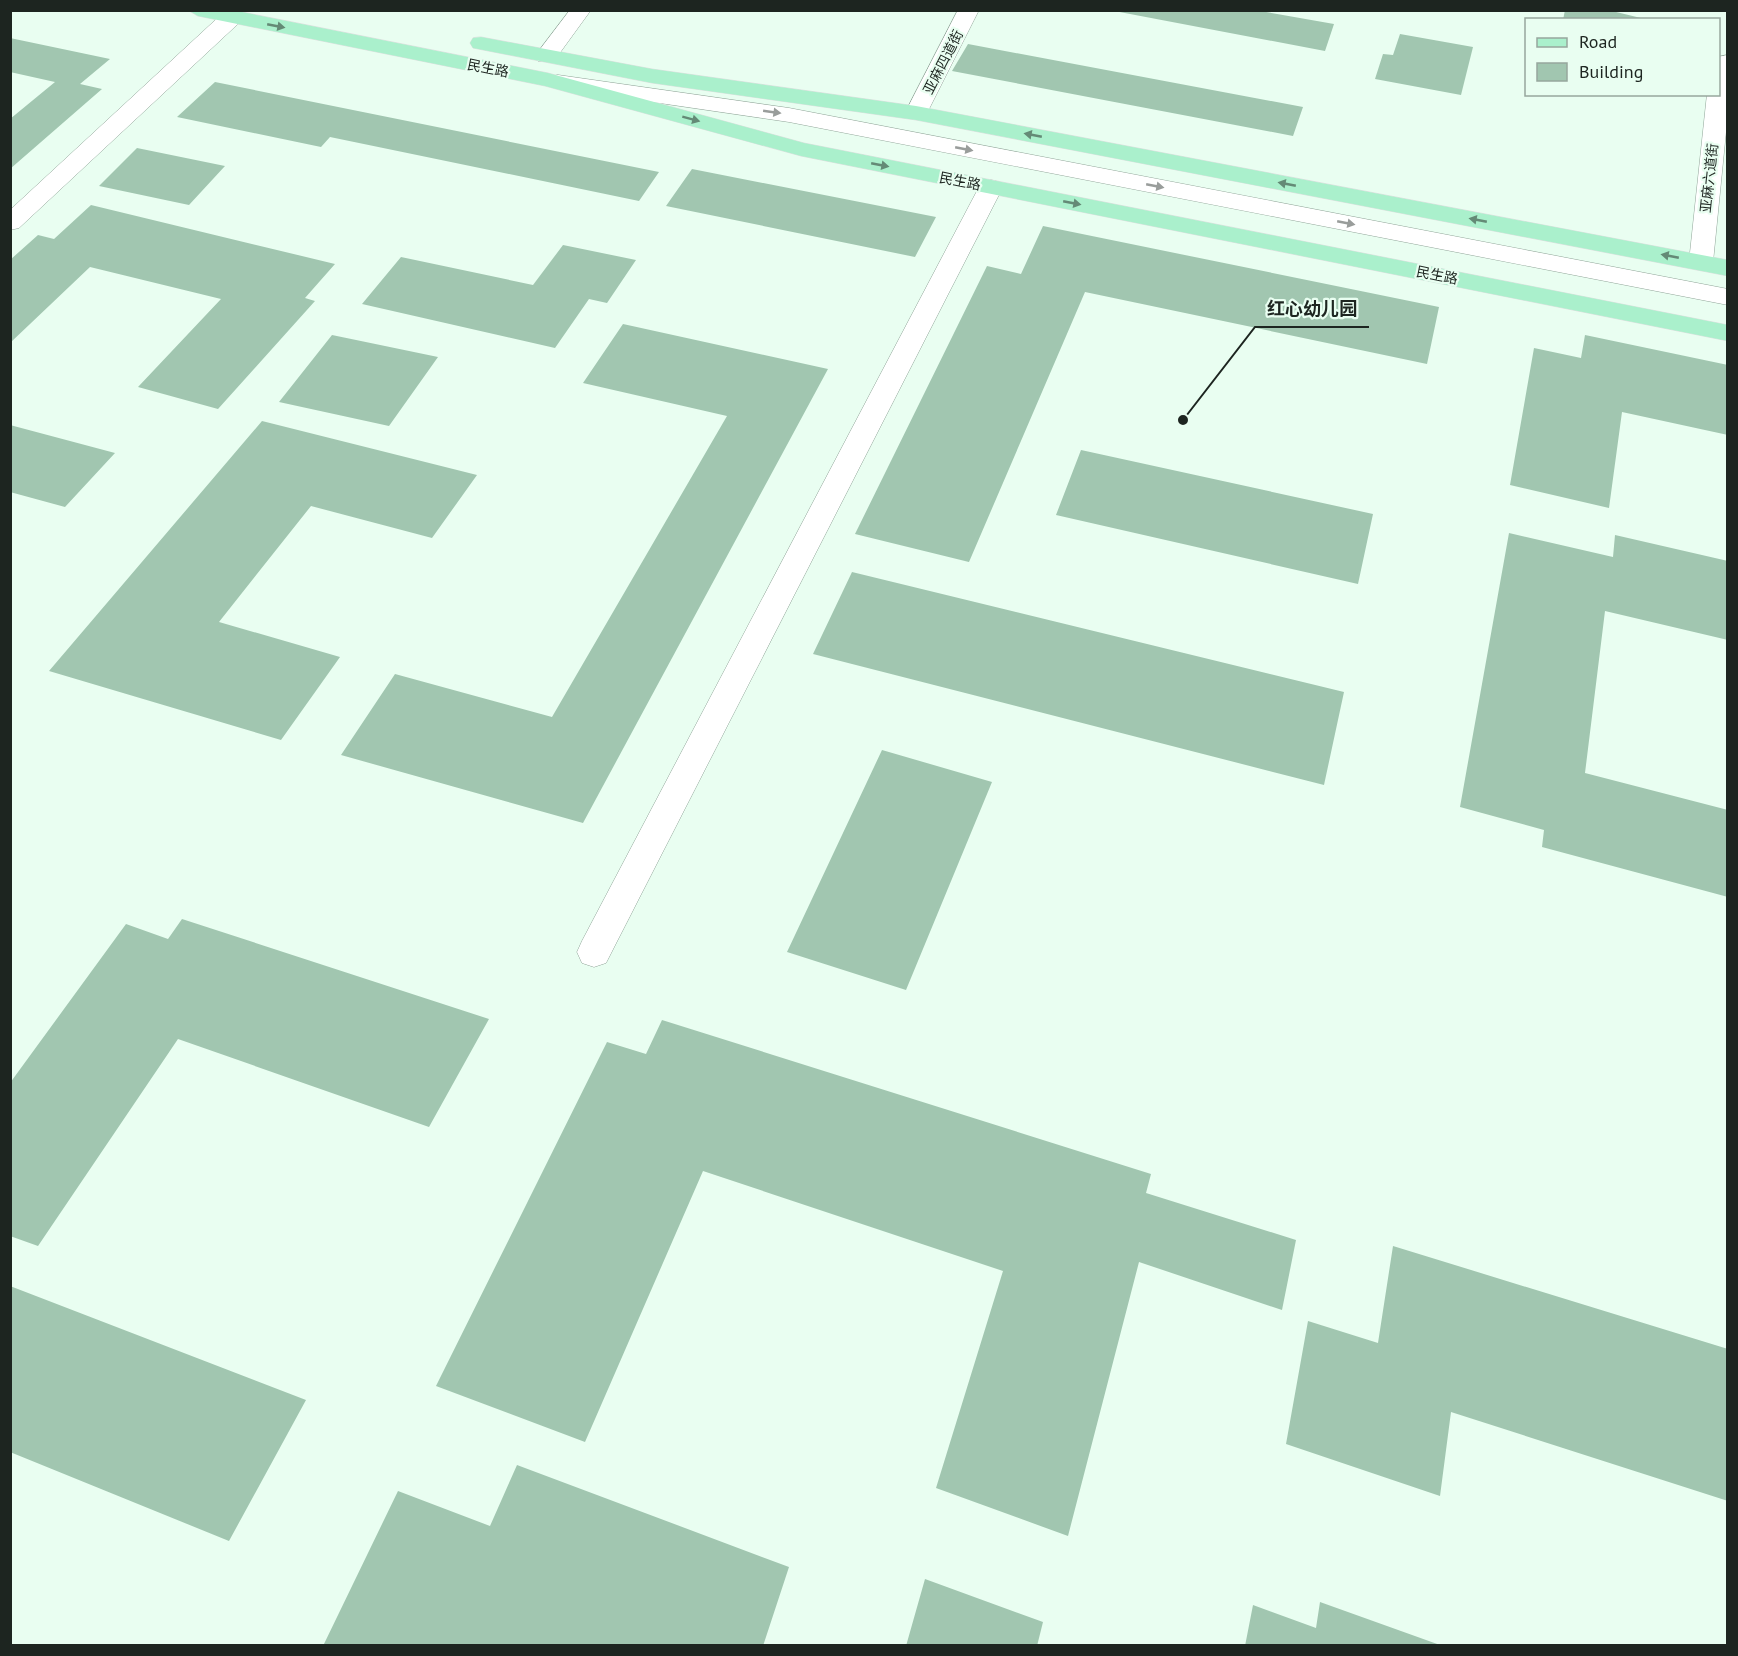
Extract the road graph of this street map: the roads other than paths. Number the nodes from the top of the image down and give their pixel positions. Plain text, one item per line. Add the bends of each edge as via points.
1 (198, 10) edge
2 (310, 10) edge
3 (581, 10) edge
4 (969, 10) edge
5 (232, 17) junction
6 (381, 24) dead end
7 (463, 40) dead end
8 (546, 56) junction
9 (1728, 61) edge
10 (1720, 74) edge
11 (548, 80) junction
12 (1718, 96) edge
13 (916, 113) junction
14 (991, 187) junction
15 (10, 223) edge
16 (1701, 262) junction
17 (1728, 268) edge
18 (1728, 297) edge
19 (1728, 333) edge
20 (594, 952) dead end

1 - 5 main road, 民生路
2 - 6 main road
3 - 8 street
4 - 13 street, 亚麻四道街
5 -> 11 main road, 民生路
5 - 15 street
7 - 8 main road, 民生路
8 - 13 main road, 民生路 via 652,76
9 - 10 street via 1721,63
11 -> 14 main road, 民生路 via 801,149
11 -> 18 street via 789,115
12 - 16 street, 亚麻六道街
16 -> 13 main road, 民生路
14 -> 19 main road, 民生路
14 - 20 street
16 - 17 main road, 民生路

